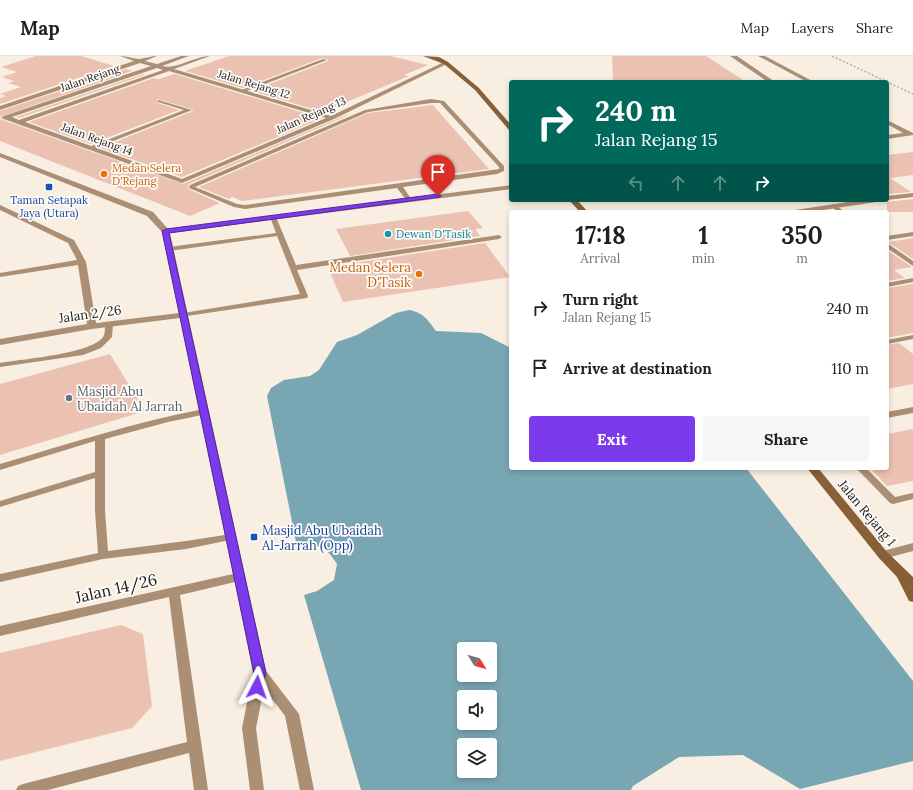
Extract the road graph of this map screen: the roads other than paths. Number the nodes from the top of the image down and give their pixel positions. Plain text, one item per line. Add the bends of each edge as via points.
1 (123, 56) edge
2 (154, 56) edge
3 (186, 56) edge
4 (207, 56) edge
5 (426, 56) edge
6 (733, 56) edge
7 (761, 56) edge
8 (325, 60) dead end
9 (140, 61) junction
10 (446, 63) junction
11 (158, 66) junction
12 (170, 69) junction
13 (769, 80) edge
14 (807, 80) edge
15 (242, 91) junction
16 (160, 101) dead end
17 (0, 108) edge
18 (3, 118) edge
19 (332, 118) junction
20 (18, 122) junction
21 (889, 123) edge
22 (509, 127) edge
23 (912, 134) edge
24 (889, 137) edge
25 (90, 148) junction
26 (0, 155) edge
27 (182, 181) joint
28 (398, 186) junction
29 (509, 187) edge
30 (913, 195) edge
31 (889, 198) edge
32 (408, 200) junction
33 (575, 202) edge
34 (862, 202) edge
35 (834, 206) junction
36 (0, 207) edge
37 (582, 210) edge
38 (808, 210) edge
39 (839, 210) edge
40 (273, 217) junction
41 (166, 231) junction
42 (280, 234) junction
43 (913, 234) edge
44 (499, 237) dead end
45 (889, 238) edge
46 (889, 246) edge
47 (169, 249) junction
48 (82, 262) junction
49 (913, 264) edge
50 (293, 268) junction
51 (0, 275) edge
52 (913, 280) edge
53 (889, 285) edge
54 (183, 315) junction
55 (109, 324) junction
56 (92, 326) junction
57 (913, 337) edge
58 (0, 342) edge
59 (889, 342) edge
60 (0, 364) edge
61 (913, 410) edge
62 (204, 412) junction
63 (889, 415) edge
64 (100, 437) junction
65 (0, 467) edge
66 (814, 470) edge
67 (863, 470) edge
68 (101, 473) junction
69 (913, 496) edge
70 (0, 504) edge
71 (231, 537) junction
72 (913, 547) edge
73 (883, 554) junction
74 (103, 555) junction
75 (901, 574) junction
76 (0, 578) edge
77 (239, 578) junction
78 (913, 584) edge
79 (174, 592) junction
80 (913, 598) edge
81 (0, 631) edge
82 (260, 673) junction
83 (195, 746) junction
84 (23, 790) edge
85 (201, 790) edge
86 (257, 790) edge
87 (307, 790) edge

1 - 9 street, Jalan Rejang 12
2 - 9 street
3 - 11 street, Jalan Rejang
4 - 12 street
5 - 10 street
6 - 13 street
7 - 14 street
8 - 15 lane
9 - 11 street, Jalan Rejang 12
9 - 17 street
10 - 19 street, Jalan Rejang 13
10 - 22 street via 477,89
11 - 12 street, Jalan Rejang 12
11 - 18 street, Jalan Rejang
12 - 15 street, Jalan Rejang 12
12 - 20 street
15 - 19 street, Jalan Rejang 12
16 - 25 lane via 189,110
18 - 20 street, Jalan Rejang 14
19 - 27 street, Jalan Rejang 13
20 - 25 street, Jalan Rejang 14
21 - 23 street
23 - 24 street
25 - 27 street, Jalan Rejang 14
26 - 41 street via 150,214
28 - 28 lane via 245,207 236,206 192,188 367,111 431,101 442,102 502,167 502,170 497,172
28 - 32 lane
29 - 32 street
30 - 31 street
32 - 40 street
33 - 37 street
34 - 35 street
35 - 38 street
35 - 39 lane
36 - 48 street via 71,242
40 - 41 street
40 - 42 lane
41 - 47 street
42 - 47 lane
42 - 50 lane
43 - 45 lane
44 - 50 lane
46 - 49 lane
47 - 54 street
48 - 51 street
48 - 56 street
50 - 54 lane via 304,296
52 - 53 street
54 - 55 street, Jalan 2/26
54 - 62 street
55 - 56 street, Jalan 2/26
55 - 60 lane via 108,337 98,346 80,354
56 - 58 street, Jalan 2/26
57 - 59 lane
61 - 63 street
62 - 64 lane
62 - 71 street
64 - 65 lane
64 - 68 lane
66 - 73 street, Jalan Rejang 1
67 - 69 lane via 893,501
68 - 70 lane
68 - 74 lane
71 - 74 lane
71 - 77 street
72 - 73 street
73 - 75 street, Jalan Rejang 1
74 - 76 lane
75 - 78 street, Jalan Rejang 1
75 - 80 street, Jalan Rejang 1
77 - 79 street, Jalan 14/26
77 - 82 street
79 - 81 street, Jalan 14/26
79 - 83 street
82 - 86 street via 249,728
82 - 87 street via 292,714
83 - 84 street
83 - 85 street

